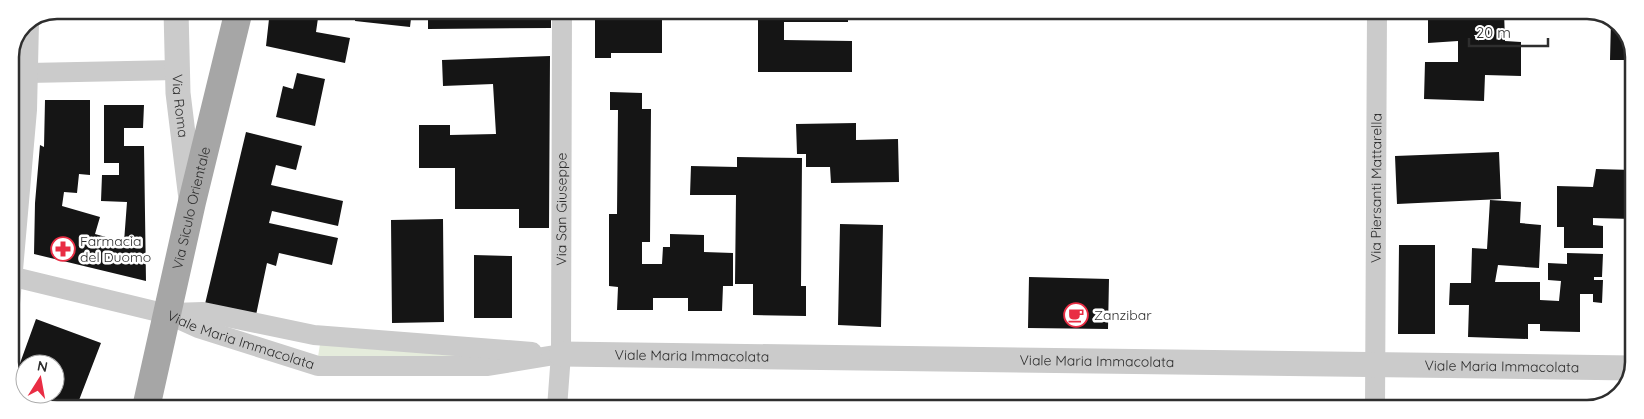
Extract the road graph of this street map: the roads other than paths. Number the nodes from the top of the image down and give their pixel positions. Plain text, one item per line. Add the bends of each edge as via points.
1 (176, 19) edge
2 (238, 19) edge
3 (562, 19) edge
4 (1377, 19) edge
5 (30, 30) edge
6 (177, 70) junction
7 (37, 73) junction
8 (19, 199) edge
9 (192, 202) junction
10 (19, 278) edge
11 (167, 314) junction
12 (561, 354) junction
13 (1376, 366) junction
14 (1625, 368) edge
15 (148, 400) edge
16 (558, 400) edge
17 (1375, 400) edge

1 - 6 street, Via Roma
2 - 9 main road, Via Siculo Orientale
3 - 12 street, Via San Giuseppe
4 - 13 street, Via Piersanti Mattarella
5 - 7 street
6 - 7 street
6 - 9 street, Via Roma
7 - 8 street via 27,110
9 - 11 main road, Via Siculo Orientale
10 - 11 street
11 - 12 street, Viale Maria Immacolata via 202,312 314,335
11 - 12 street, Viale Maria Immacolata via 198,328 318,366 488,366
11 - 15 main road, Via Siculo Orientale
12 - 13 street, Viale Maria Immacolata
12 - 16 street, Via San Giuseppe
13 - 14 street, Viale Maria Immacolata
13 - 17 street, Via Piersanti Mattarella

